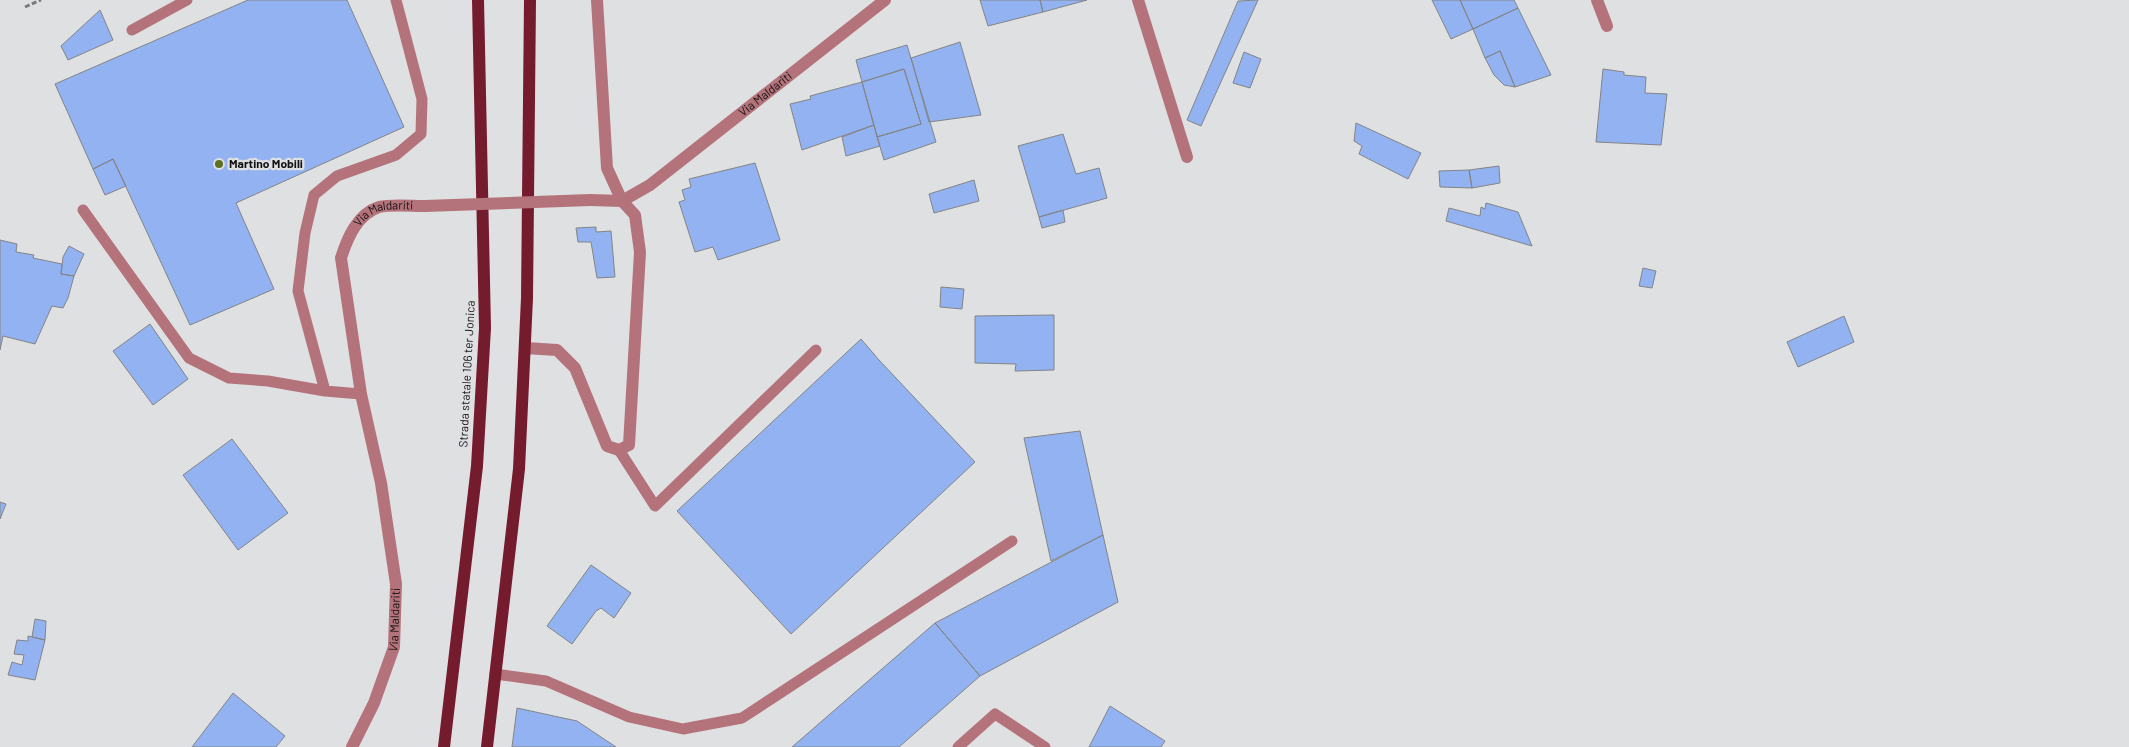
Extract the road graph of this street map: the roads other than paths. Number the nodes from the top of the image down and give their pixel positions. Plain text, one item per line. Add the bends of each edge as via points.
1 (187, 0) edge
2 (396, 0) edge
3 (478, 0) edge
4 (530, 0) edge
5 (597, 0) edge
6 (885, 0) edge
7 (1138, 0) edge
8 (1597, 0) edge
9 (1607, 26) dead end
10 (132, 30) dead end
11 (1187, 157) dead end
12 (622, 201) junction
13 (83, 210) dead end
14 (525, 348) junction
15 (816, 350) dead end
16 (325, 391) junction
17 (361, 394) junction
18 (619, 450) junction
19 (1012, 541) dead end
20 (495, 674) junction
21 (352, 747) edge
22 (444, 747) edge
23 (487, 747) edge
24 (958, 747) edge
25 (1045, 747) edge

1 - 10 lane
2 - 16 lane via 422,99 421,134 396,155 337,176 314,195 305,233 298,292
3 - 22 main road, Strada statale 106 ter Jonica via 485,328 477,466
4 - 14 main road
5 - 12 street via 607,168
6 - 12 street, Via Maldariti via 650,185
7 - 11 street
8 - 9 street
12 - 17 street, Via Maldariti, bridge via 378,207 360,220 347,237 341,258
12 - 18 street via 635,215 640,252 629,445
13 - 16 lane via 190,358 229,378
14 - 18 street via 557,350 575,368 607,446
14 - 20 main road via 519,469
15 - 18 lane via 655,506
16 - 17 lane
17 - 21 street, Via Maldariti via 381,483 396,584 394,647 374,703
19 - 20 lane via 742,718 683,729 629,717 546,681
20 - 23 main road
24 - 25 lane via 995,714

